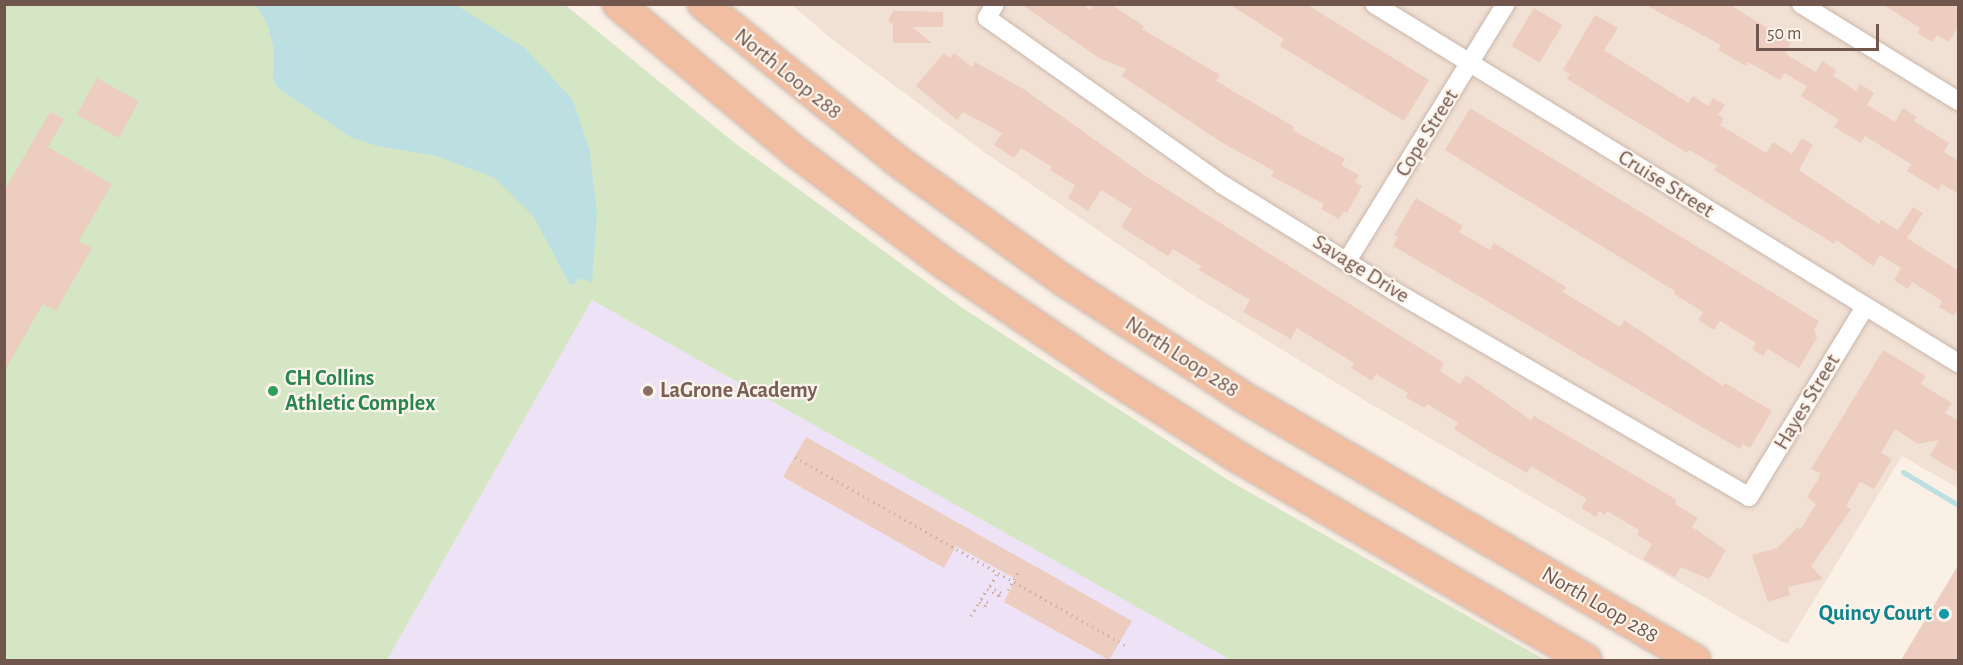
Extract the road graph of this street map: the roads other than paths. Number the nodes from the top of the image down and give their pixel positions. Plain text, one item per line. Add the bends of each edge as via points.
1 (618, 4) edge
2 (703, 4) edge
3 (1374, 4) edge
4 (1506, 4) edge
5 (1801, 4) edge
6 (991, 11) edge
7 (1470, 63) junction
8 (1959, 101) edge
9 (1347, 261) junction
10 (1866, 307) junction
11 (1959, 363) edge
12 (1749, 497) joint
13 (1586, 660) edge
14 (1695, 660) edge

1 - 13 highway via 797,153 945,264 1236,456
2 - 14 highway, North Loop 288 via 896,160 1083,293 1243,396
3 - 7 street, Cruise Street
4 - 7 street, Cope Street
5 - 8 street
6 - 9 street, Savage Drive via 1223,185
7 - 9 street, Cope Street
7 - 10 street, Cruise Street
9 - 12 street, Savage Drive
10 - 11 street, Cruise Street
10 - 12 street, Hayes Street

